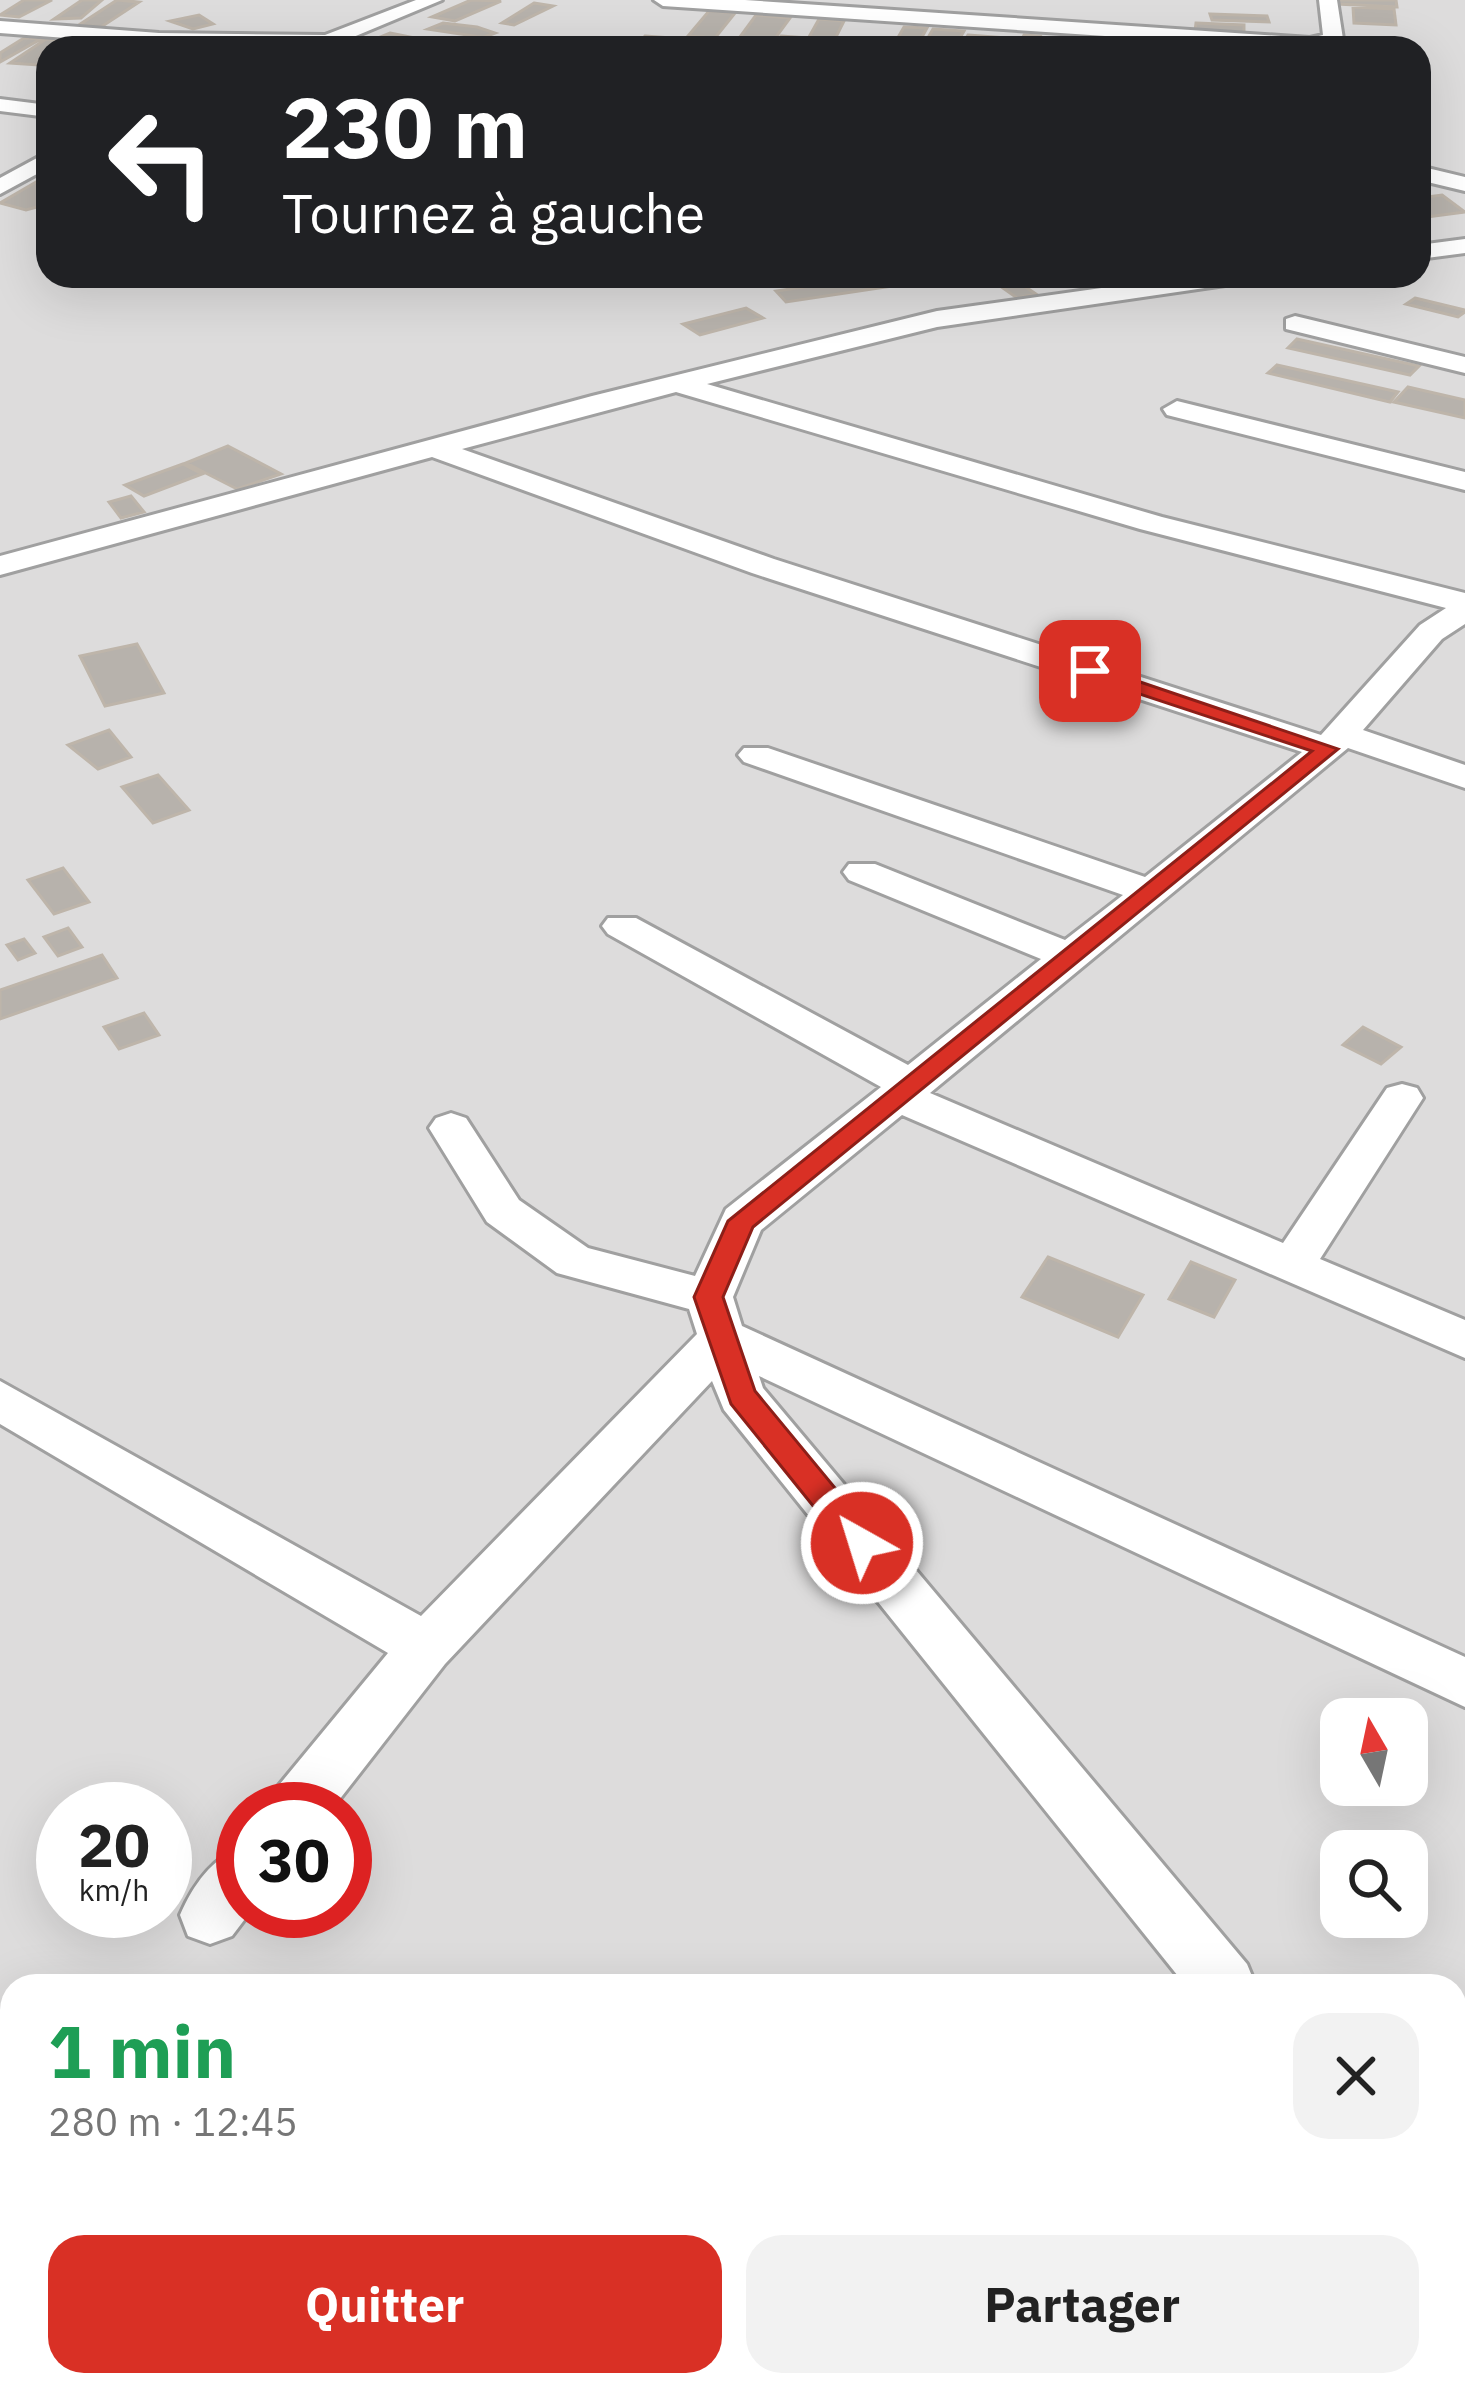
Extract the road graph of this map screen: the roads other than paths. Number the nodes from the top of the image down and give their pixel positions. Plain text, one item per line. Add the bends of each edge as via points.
1 (433, 0) edge
2 (663, 0) edge
3 (1328, 0) edge
4 (700, 1) edge
5 (0, 27) edge
6 (119, 36) edge
7 (340, 36) edge
8 (1232, 36) edge
9 (1333, 36) edge
10 (0, 104) edge
11 (36, 109) edge
12 (36, 148) edge
13 (0, 158) edge
14 (36, 166) edge
15 (1431, 176) edge
16 (1465, 184) edge
17 (0, 187) edge
18 (1465, 246) edge
19 (1431, 250) edge
20 (1155, 288) edge
21 (1295, 324) dead end
22 (1465, 365) edge
23 (678, 383) junction
24 (1178, 409) dead end
25 (433, 448) junction
26 (1465, 481) edge
27 (0, 566) edge
28 (1465, 606) edge
29 (1334, 741) junction
30 (756, 755) dead end
31 (1465, 777) edge
32 (862, 872) dead end
33 (1155, 893) junction
34 (622, 926) dead end
35 (1073, 958) junction
36 (906, 1092) junction
37 (1402, 1098) dead end
38 (451, 1128) dead end
39 (1291, 1267) junction
40 (716, 1318) junction
41 (1465, 1340) edge
42 (0, 1400) edge
43 (426, 1648) junction
44 (1465, 1683) edge
45 (318, 1782) edge
46 (1215, 1974) edge

1 - 7 street
2 - 4 street
3 - 9 street
4 - 8 street
5 - 6 street
10 - 11 street
12 - 13 street
14 - 17 street
15 - 16 street
18 - 19 street
20 - 23 street via 937,319
21 - 22 street
23 - 25 street
23 - 28 street
24 - 26 street
25 - 27 street
25 - 29 street via 763,566
28 - 29 street via 1430,632
29 - 31 street
29 - 33 street
30 - 33 street
32 - 35 street
33 - 35 street
34 - 36 street
35 - 36 street
36 - 39 street
36 - 40 street via 742,1221
37 - 39 street
38 - 40 street via 502,1211 573,1261
39 - 41 street
40 - 43 street
40 - 44 street
40 - 46 street via 742,1396
42 - 43 street
43 - 45 street

